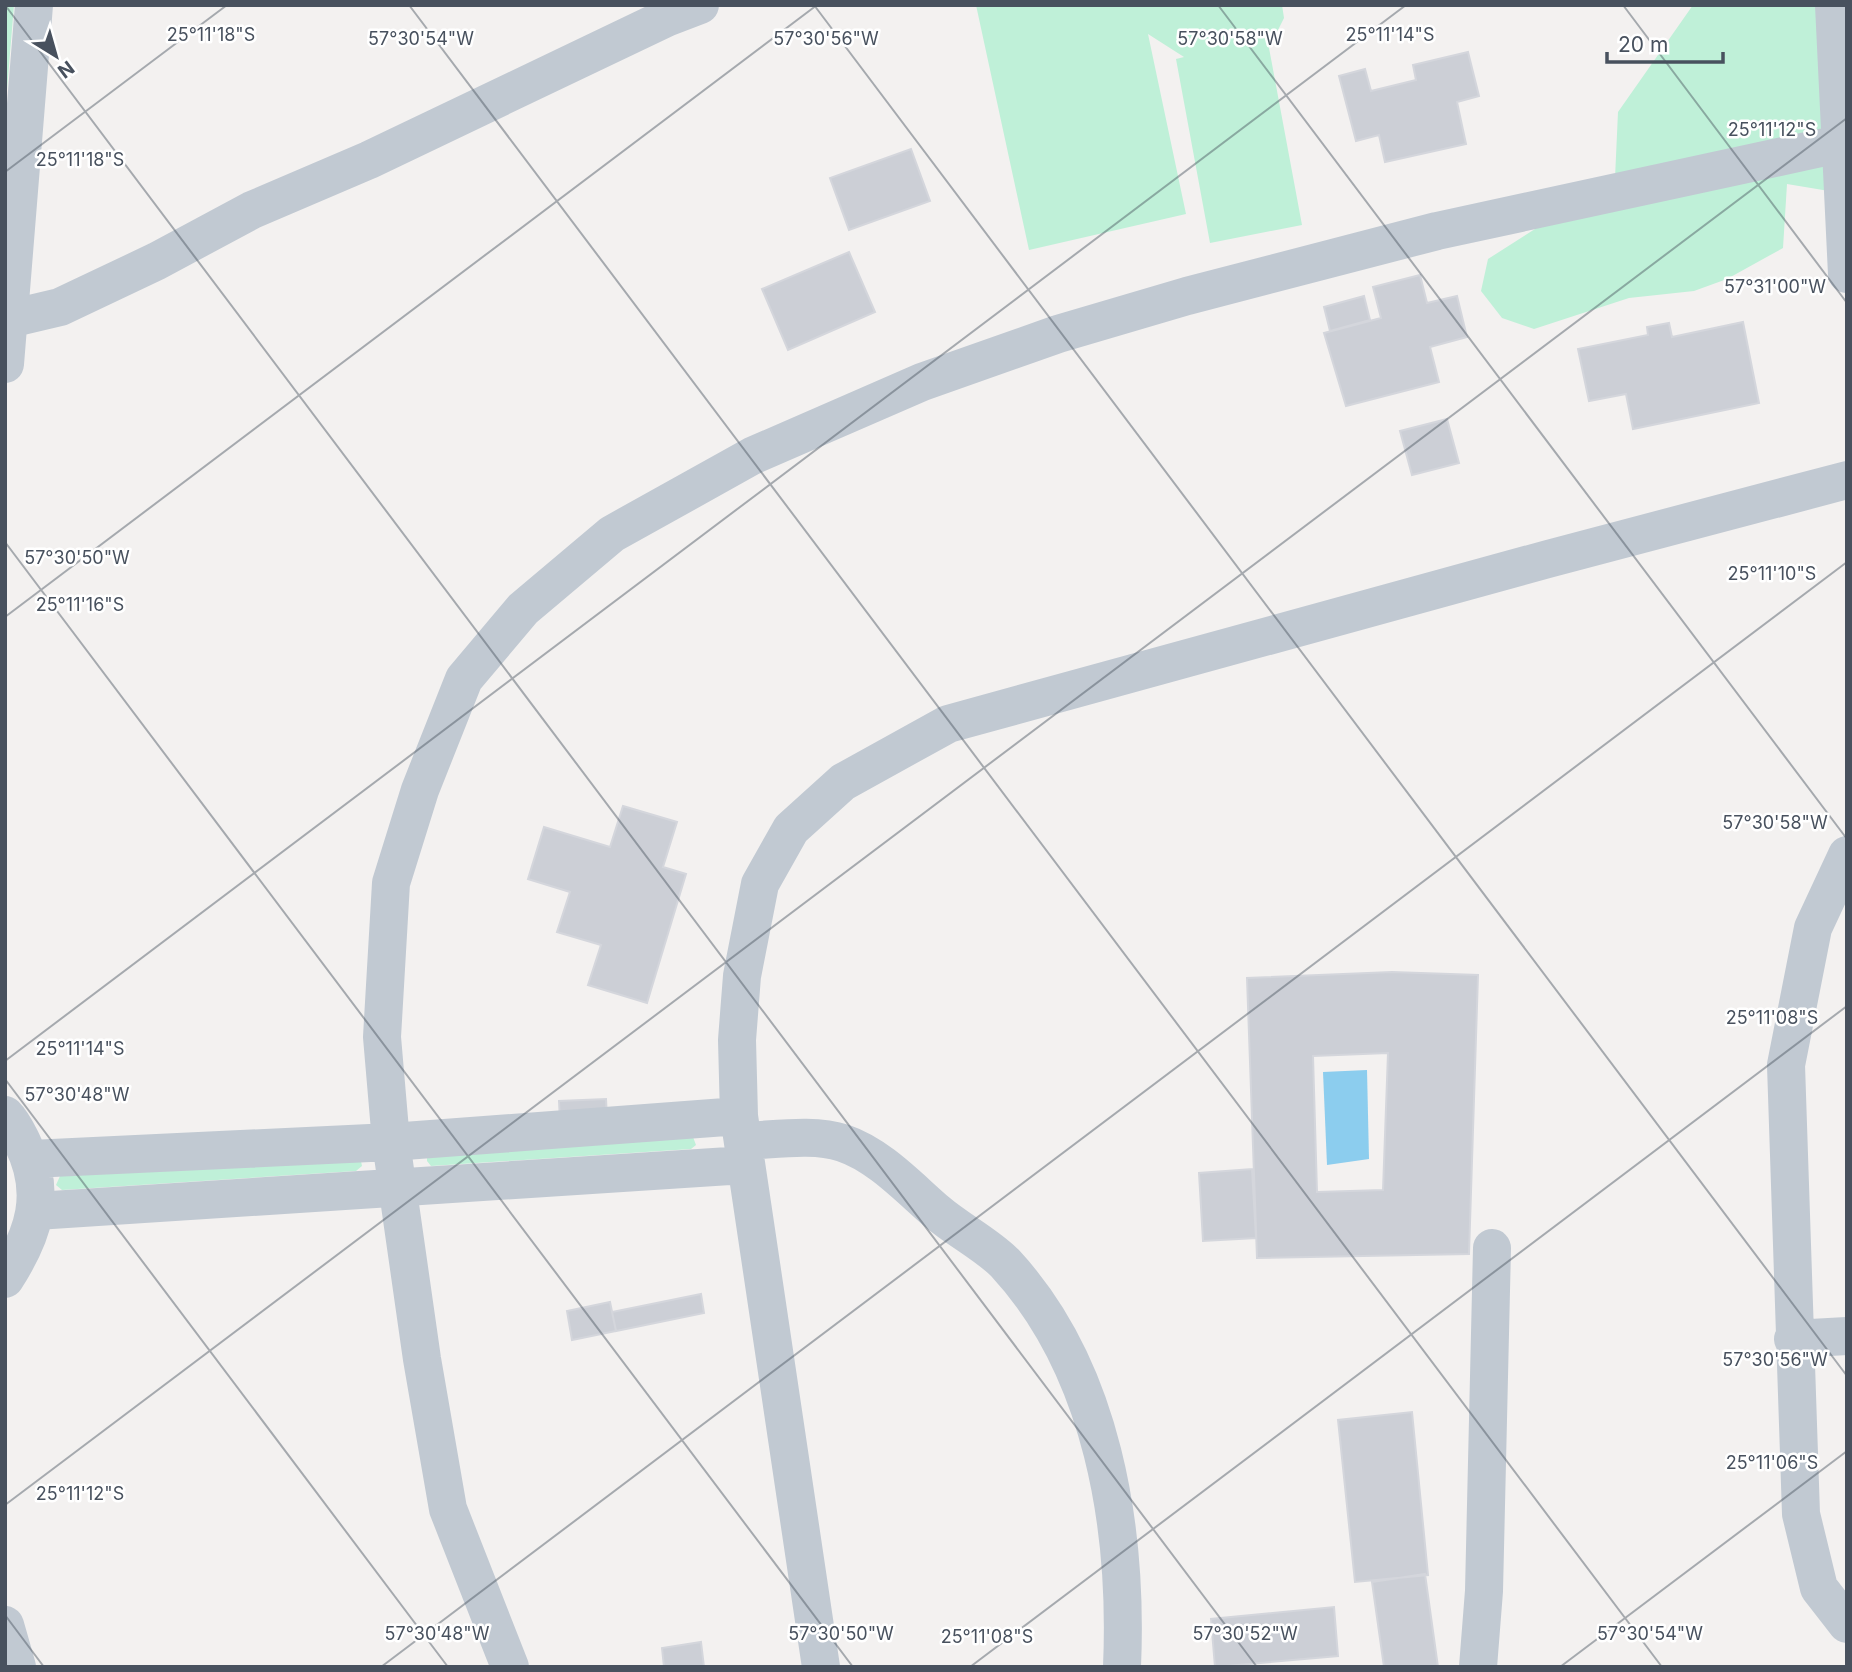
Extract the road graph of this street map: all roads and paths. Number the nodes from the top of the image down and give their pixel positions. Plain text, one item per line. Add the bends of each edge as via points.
1 (34, 5) edge
2 (700, 5) edge
3 (1834, 5) edge
4 (1839, 144) junction
5 (1847, 274) edge
6 (7, 320) edge
7 (5, 364) edge
8 (1847, 480) edge
9 (1847, 855) edge
10 (5, 1115) edge
11 (742, 1141) junction
12 (391, 1142) junction
13 (31, 1159) junction
14 (400, 1190) junction
15 (36, 1211) junction
16 (1492, 1248) dead end
17 (5, 1279) edge
18 (1847, 1336) edge
19 (1793, 1339) junction
20 (1847, 1623) edge
21 (5, 1625) edge
22 (17, 1667) edge
23 (510, 1667) edge
24 (821, 1667) edge
25 (1122, 1667) edge
26 (1478, 1667) edge

1 - 6 street
2 - 6 street via 252,210 60,307
3 - 4 street
4 - 5 street
4 - 12 street via 1437,231 1058,334 922,382 765,451 612,534 523,609 464,679 420,790 391,883 383,968 382,1037
6 - 7 street
8 - 11 street via 948,724 843,782 791,829 760,884 742,976 737,1040
9 - 19 street via 1813,928 1786,1065
10 - 13 street
11 - 12 street
11 - 14 street
11 - 24 street
11 - 25 street via 843,1143 871,1158 1003,1261 1028,1291 1061,1344 1090,1412 1108,1473 1121,1560
12 - 13 street
12 - 14 street
13 - 15 street
14 - 15 street
14 - 23 street via 448,1510
15 - 17 street via 25,1248
16 - 26 street via 1485,1578
18 - 19 street
19 - 20 street via 1801,1514 1819,1588
21 - 22 street

